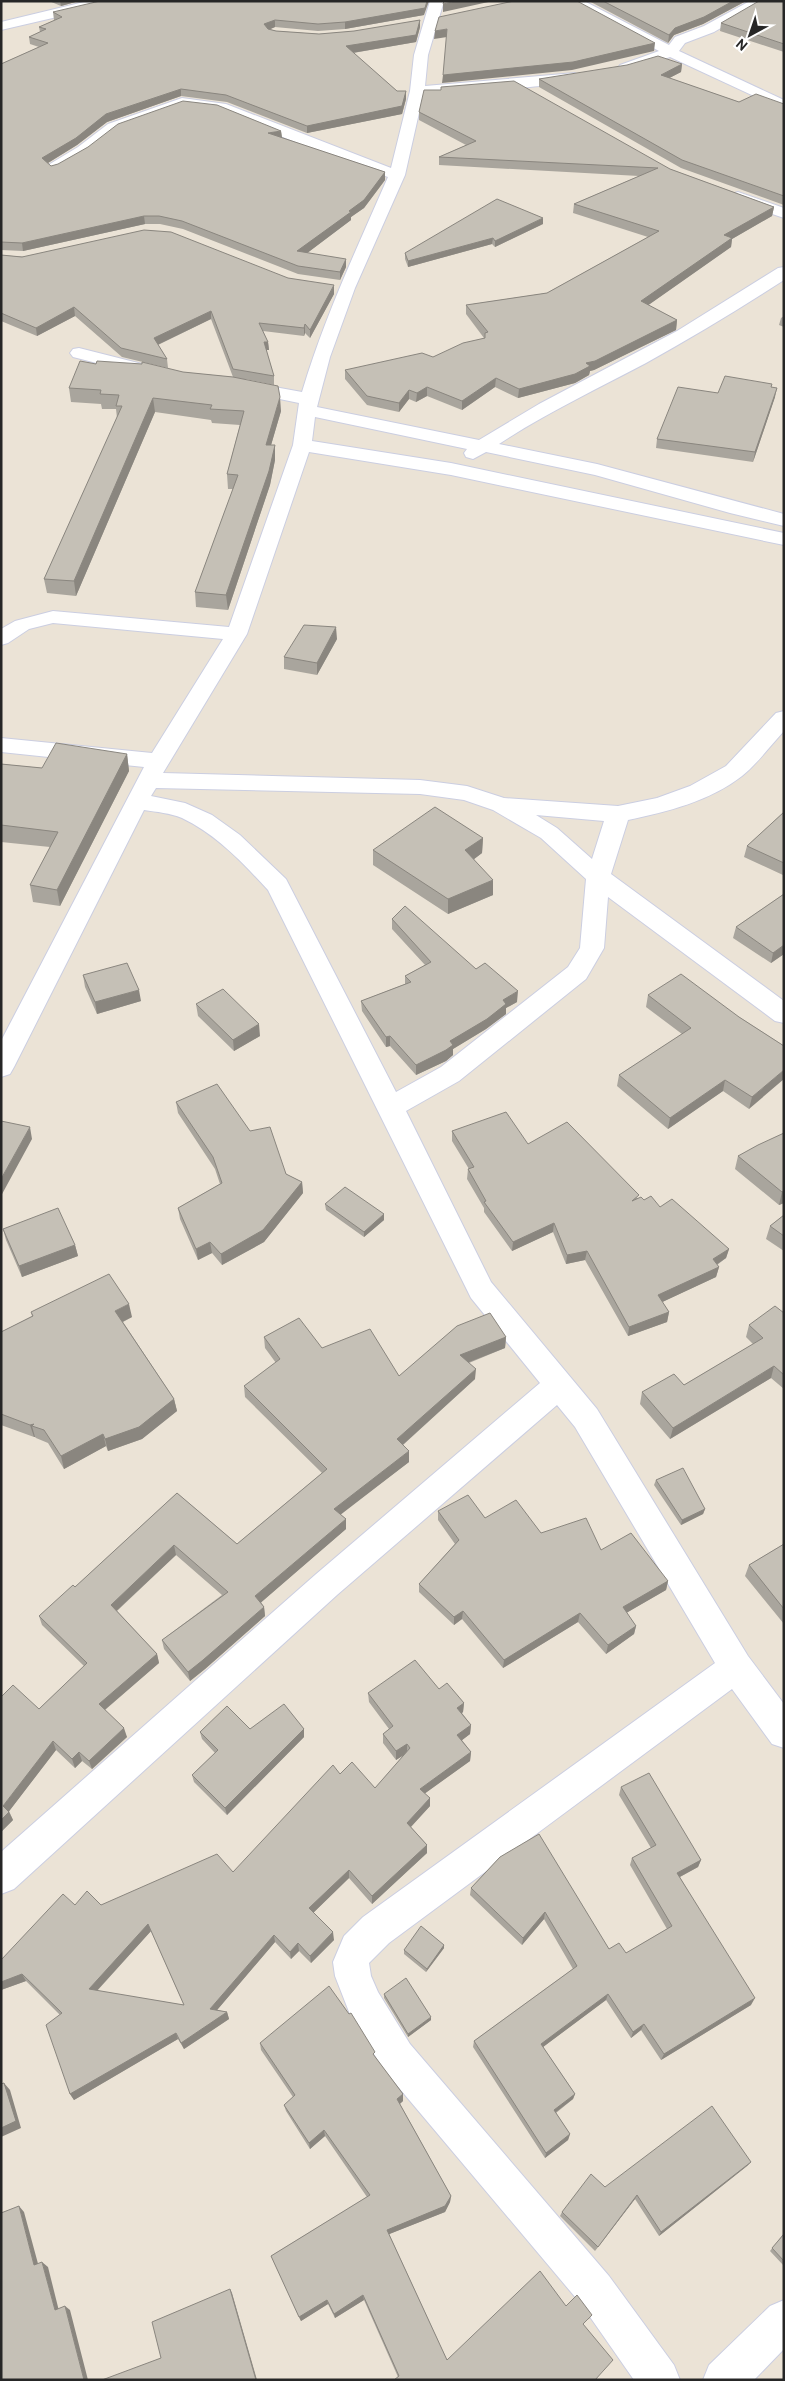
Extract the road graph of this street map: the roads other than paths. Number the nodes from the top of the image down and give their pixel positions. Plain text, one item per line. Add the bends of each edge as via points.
1 (108, 1) edge
2 (573, 1) edge
3 (760, 1) edge
4 (21, 5) dead end
5 (47, 14) junction
6 (433, 14) edge
7 (1, 26) edge
8 (671, 52) junction
9 (609, 71) edge
10 (591, 74) edge
11 (516, 83) junction
12 (417, 92) junction
13 (539, 96) edge
14 (784, 106) edge
15 (53, 167) edge
16 (397, 175) junction
17 (722, 191) edge
18 (784, 213) edge
19 (784, 272) edge
20 (79, 353) dead end
21 (168, 376) edge
22 (223, 383) edge
23 (308, 404) junction
24 (302, 445) junction
25 (482, 446) junction
26 (451, 469) junction
27 (784, 520) edge
28 (784, 540) edge
29 (236, 634) junction
30 (1, 639) edge
31 (784, 718) edge
32 (1, 745) edge
33 (149, 781) junction
34 (501, 805) junction
35 (618, 814) junction
36 (598, 877) junction
37 (773, 995) edge
38 (784, 1014) edge
39 (1, 1067) edge
40 (392, 1107) junction
41 (559, 1385) junction
42 (736, 1667) junction
43 (784, 1732) edge
44 (1, 1876) edge
45 (784, 2320) edge
46 (659, 2380) edge
47 (724, 2380) edge

1 - 5 street
2 - 8 street
3 - 8 street via 709,30 680,40
4 - 5 street
5 - 7 street
6 - 12 street via 421,55
8 - 9 street
8 - 14 street
10 - 11 street
11 - 12 street
11 - 13 street
12 - 16 street
15 - 16 street via 113,127 182,102 221,106
16 - 23 street via 339,287
17 - 18 street
19 - 25 street via 715,316 497,434
20 - 21 street
22 - 23 street
23 - 24 street
23 - 25 street via 396,431
24 - 26 street
24 - 29 street
25 - 26 street
25 - 27 street via 629,478
26 - 28 street
29 - 30 street via 53,617 22,625
29 - 33 street
31 - 35 street via 734,771 698,791 662,805
32 - 33 street
33 - 34 street via 420,787 467,793
33 - 39 street
33 - 40 street via 178,808 212,826 250,856 278,885
34 - 35 street
34 - 36 street via 549,834
35 - 36 street
36 - 37 street via 666,929
36 - 40 street via 592,948 577,973 450,1074
37 - 38 street
40 - 41 street via 481,1290
41 - 42 street via 586,1418
41 - 44 street via 326,1585
42 - 43 street
42 - 46 street via 376,1930 357,1949 351,1962 364,2004 397,2057 595,2290
45 - 47 street

